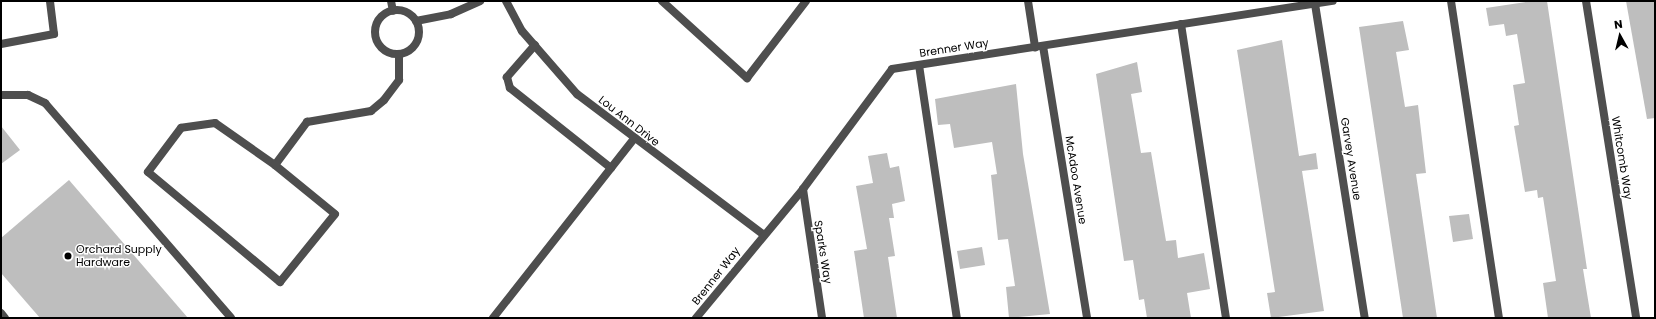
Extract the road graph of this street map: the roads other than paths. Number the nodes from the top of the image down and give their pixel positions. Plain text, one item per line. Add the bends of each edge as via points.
1 (50, 1) edge
2 (391, 1) edge
3 (480, 1) edge
4 (506, 1) edge
5 (662, 1) edge
6 (806, 1) edge
7 (1028, 1) edge
8 (1333, 1) edge
9 (1451, 1) edge
10 (1586, 1) edge
11 (1314, 4) junction
12 (393, 11) junction
13 (416, 21) junction
14 (1181, 24) junction
15 (1, 44) edge
16 (535, 45) junction
17 (1039, 46) junction
18 (398, 54) junction
19 (918, 65) junction
20 (1, 95) edge
21 (634, 140) junction
22 (275, 166) junction
23 (611, 168) junction
24 (802, 189) junction
25 (763, 234) junction
26 (1, 313) edge
27 (5, 318) edge
28 (231, 318) edge
29 (493, 318) edge
30 (696, 318) edge
31 (822, 318) edge
32 (957, 318) edge
33 (1087, 318) edge
34 (1226, 318) edge
35 (1365, 318) edge
36 (1499, 318) edge
37 (1636, 318) edge

1 - 15 street via 54,34
2 - 12 street
3 - 13 street via 451,14
4 - 16 street, Lou Ann Drive
5 - 6 street via 747,78
7 - 17 street, McAdoo Avenue
8 - 11 street, Brenner Way
9 - 36 street
10 - 37 street, Whitcomb Way
11 - 14 street, Brenner Way
11 - 35 street, Garvey Avenue
12 - 13 street via 406,12
12 - 18 street via 380,18 375,31 384,50
13 - 18 street via 416,43
14 - 17 street, Brenner Way
14 - 34 street
16 - 21 street, Lou Ann Drive via 577,94
16 - 23 street via 507,77 510,88
17 - 19 street, Brenner Way
17 - 33 street, McAdoo Avenue
18 - 22 street via 399,80 384,100 371,111 307,122
19 - 24 street, Brenner Way via 892,69
19 - 32 street
20 - 28 street via 28,95 45,102
21 - 23 street
21 - 25 street, Lou Ann Drive
22 - 22 street via 335,214 280,282 148,172 181,128 215,123
23 - 29 street
24 - 25 street, Brenner Way
24 - 31 street, Sparks Way
25 - 30 street, Brenner Way
26 - 27 street

